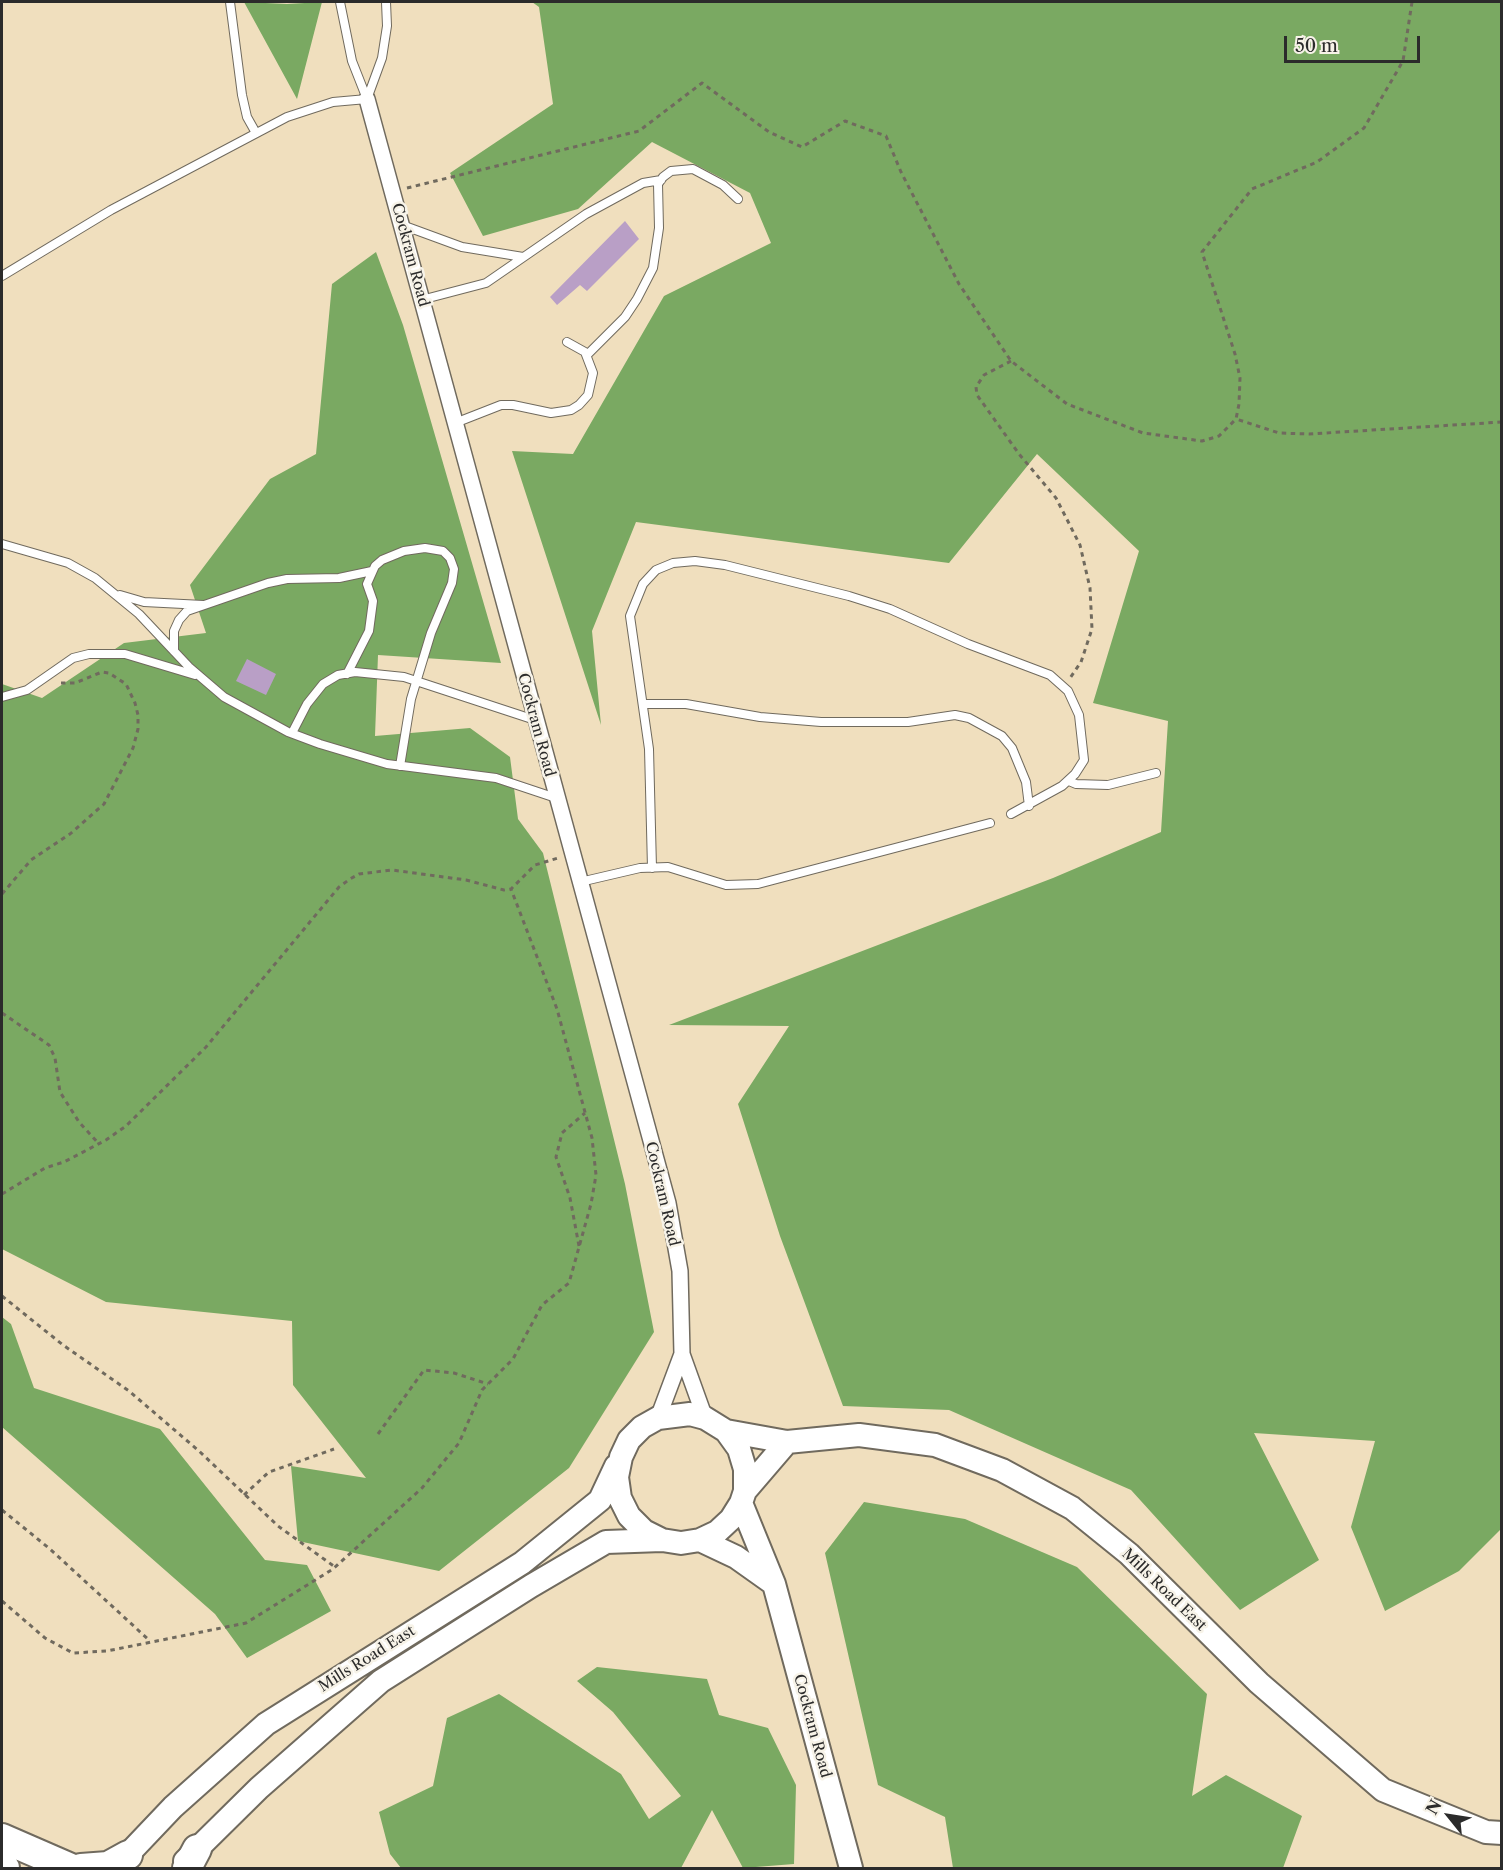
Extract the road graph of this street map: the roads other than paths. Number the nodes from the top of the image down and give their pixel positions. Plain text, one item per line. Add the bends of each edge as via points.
1 (230, 2) edge
2 (340, 2) edge
3 (386, 2) edge
4 (368, 99) junction
5 (256, 133) junction
6 (661, 180) junction
7 (738, 200) dead end
8 (401, 224) junction
9 (523, 257) junction
10 (2, 276) edge
11 (422, 300) junction
12 (567, 342) dead end
13 (587, 355) junction
14 (455, 423) junction
15 (2, 544) edge
16 (372, 571) junction
17 (115, 594) junction
18 (204, 605) junction
19 (174, 651) junction
20 (346, 674) junction
21 (199, 676) junction
22 (416, 680) junction
23 (2, 697) edge
24 (643, 704) junction
25 (535, 720) junction
26 (292, 733) junction
27 (400, 766) junction
28 (1156, 773) dead end
29 (1069, 781) junction
30 (556, 798) junction
31 (1029, 806) junction
32 (1011, 814) dead end
33 (990, 823) dead end
34 (652, 868) junction
35 (579, 883) junction
36 (682, 1354) junction
37 (658, 1418) junction
38 (705, 1418) junction
39 (726, 1431) junction
40 (787, 1442) junction
41 (621, 1457) junction
42 (743, 1497) junction
43 (662, 1540) junction
44 (700, 1540) junction
45 (774, 1584) junction
46 (1502, 1833) edge
47 (2, 1838) edge
48 (122, 1862) edge
49 (187, 1862) edge
50 (2, 1865) edge
51 (5, 1869) edge
52 (71, 1869) edge
53 (81, 1869) edge
54 (851, 1869) edge

1 - 5 lane via 243,95
2 - 4 lane via 352,61
3 - 4 lane via 382,58
4 - 5 lane via 307,109
4 - 8 street, Cockram Road
5 - 10 lane via 111,210
6 - 7 lane via 671,171 693,169 723,185
6 - 9 lane via 622,194 586,214
6 - 13 lane via 653,268 625,317
8 - 9 lane via 462,248
8 - 11 street, Cockram Road
9 - 11 lane via 486,283
11 - 14 street, Cockram Road
12 - 13 lane
13 - 14 lane via 593,373 588,395 572,410 551,413 501,405
14 - 25 street, Cockram Road
15 - 17 lane via 68,563
16 - 18 lane via 339,578 287,579
16 - 20 lane via 367,584 373,616 361,650
16 - 22 lane via 382,560 404,551 425,548 450,558 454,569 452,584
17 - 18 lane via 144,602
17 - 19 lane
18 - 19 lane via 187,611 179,620 174,631
19 - 21 lane
20 - 22 lane via 370,672
20 - 26 lane via 323,684
21 - 23 lane via 125,654 106,653 73,658 27,690
21 - 26 lane via 224,697
22 - 25 lane
22 - 27 lane
24 - 29 lane via 630,616 643,584 656,570 673,563 725,565 890,609 1050,675 1064,687 1079,715 1085,748 1084,760
24 - 31 lane via 686,704 760,717 821,722 908,722 955,715 969,718 1002,736 1012,748 1026,782
24 - 34 lane via 650,748
25 - 30 street, Cockram Road
26 - 27 lane via 362,758
27 - 30 lane via 496,778
28 - 29 lane via 1108,785
29 - 31 lane
30 - 35 street, Cockram Road
31 - 32 lane
33 - 34 lane via 758,884 726,885 668,867
34 - 35 lane
35 - 36 street, Cockram Road via 668,1203 680,1271
36 - 37 street, Cockram Road
36 - 38 street, Cockram Road
37 - 38 main road via 690,1414
37 - 41 main road via 629,1440
38 - 39 main road
39 - 40 main road, Mills Road East
39 - 42 main road via 739,1449 745,1469
40 - 42 main road
40 - 46 main road, Mills Road East via 859,1435 935,1445 1002,1470 1062,1502 1129,1554 1259,1683 1383,1790 1486,1832
41 - 43 main road via 617,1477 620,1498 629,1516 644,1531
41 - 48 main road, Mills Road East via 600,1500 522,1563 266,1724 173,1807
42 - 44 main road via 731,1519
42 - 45 main road, Cockram Road
43 - 44 main road
43 - 49 main road, Mills Road East via 606,1542 381,1681 259,1788
44 - 45 main road via 736,1557
45 - 54 main road, Cockram Road
47 - 52 highway
48 - 53 highway
50 - 51 highway

